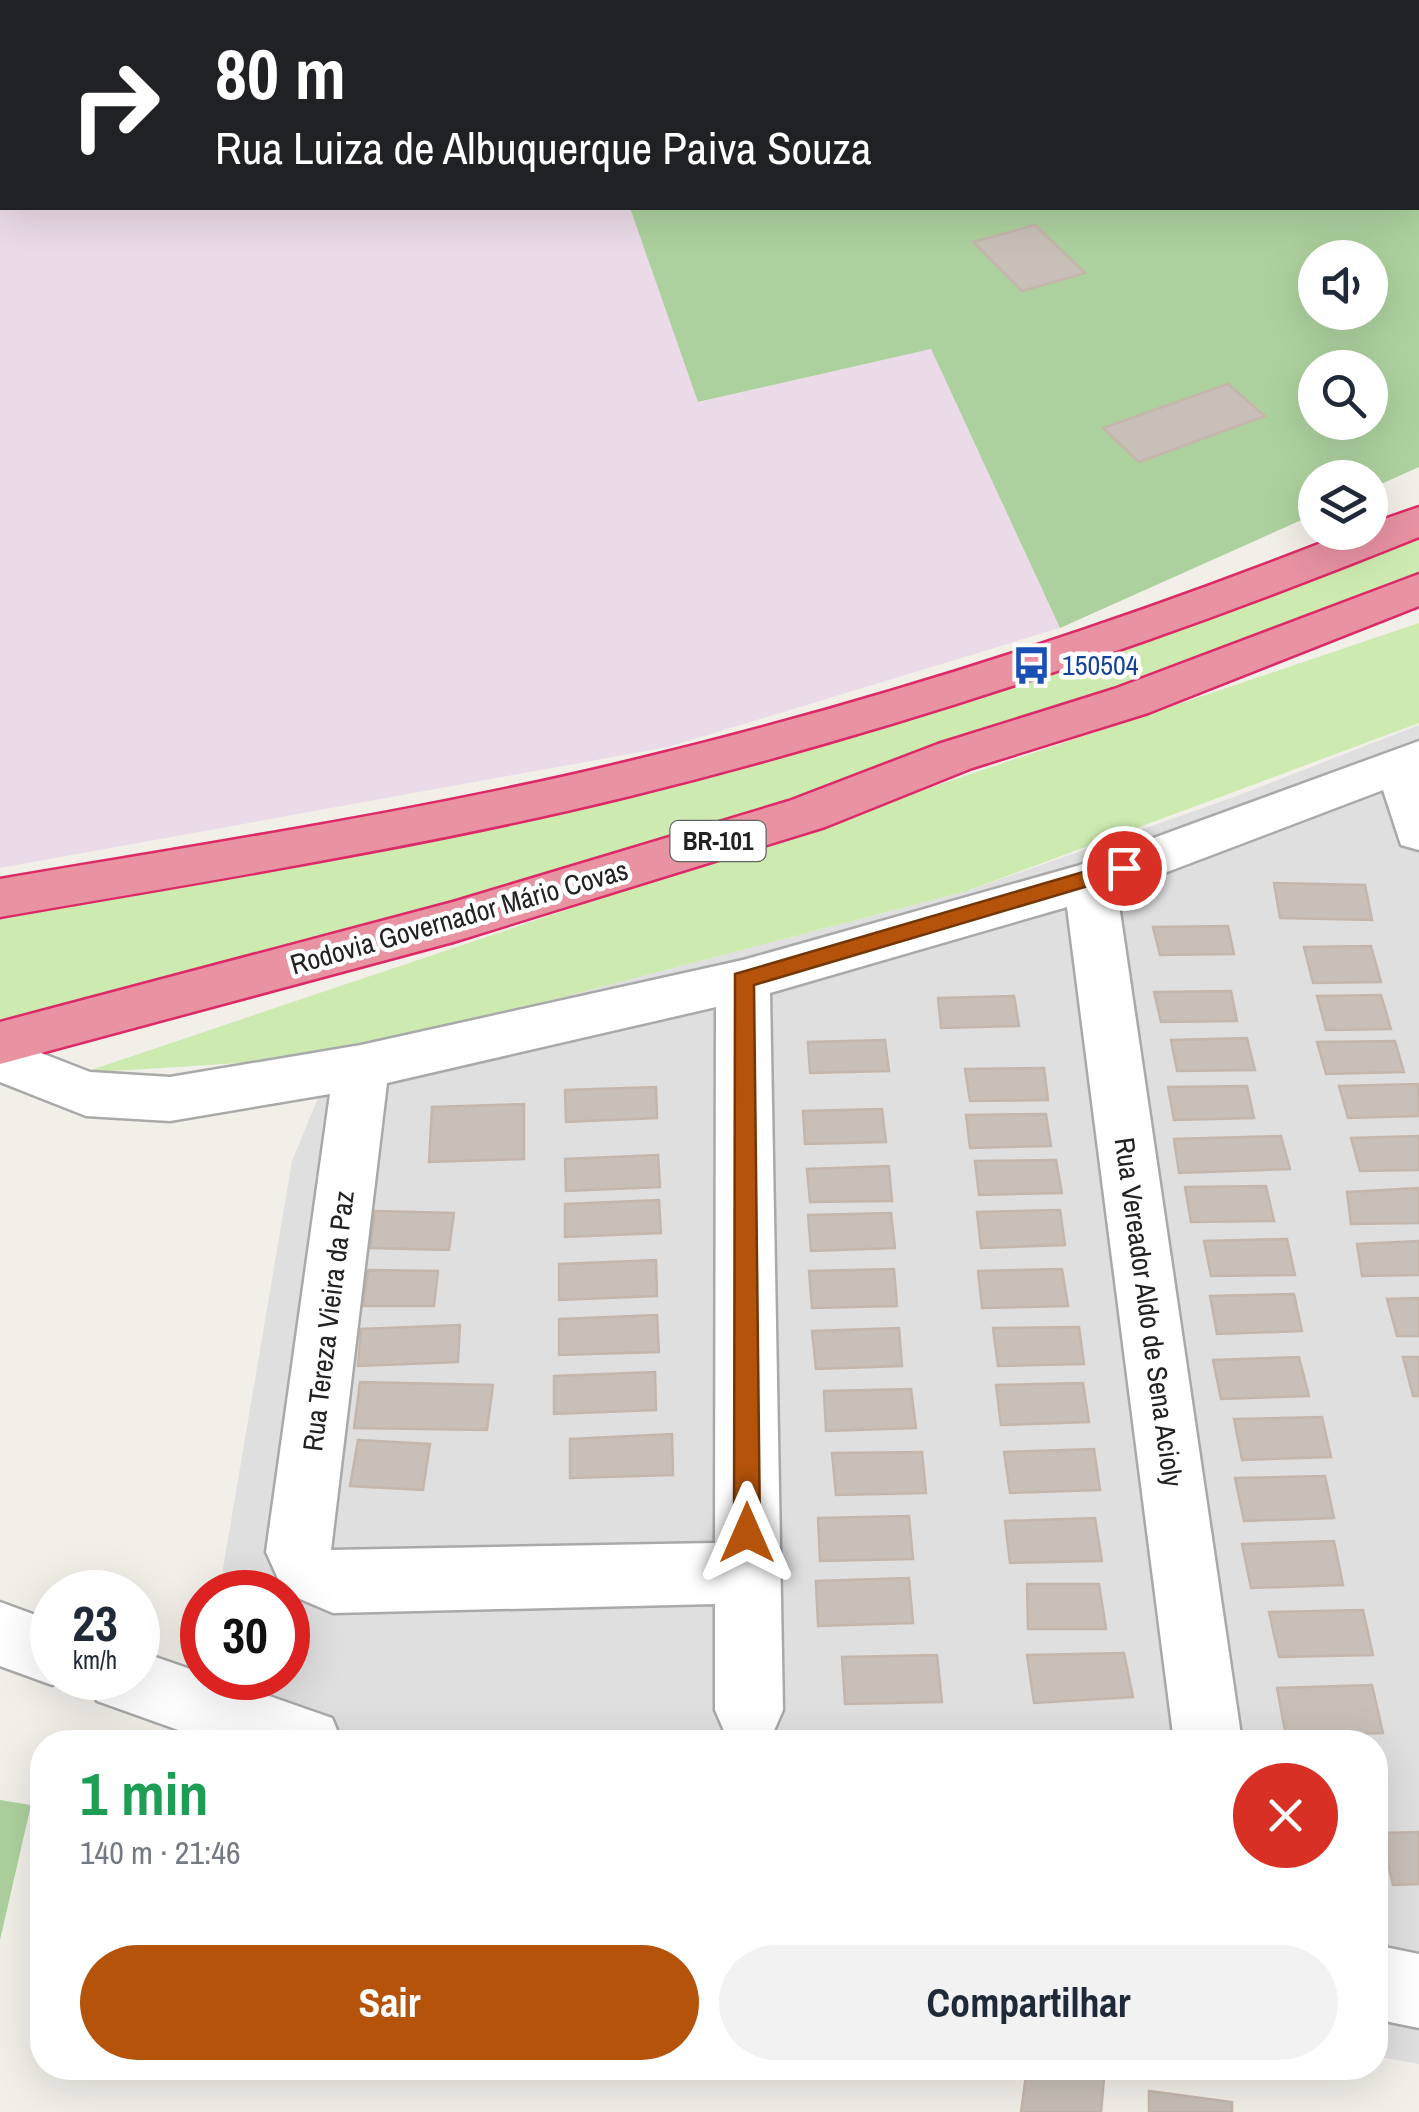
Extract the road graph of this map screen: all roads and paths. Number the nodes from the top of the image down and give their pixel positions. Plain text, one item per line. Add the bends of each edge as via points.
1 (1419, 520) edge
2 (1419, 590) edge
3 (1410, 762) edge
4 (1419, 832) edge
5 (1090, 880) junction
6 (0, 898) edge
7 (743, 980) junction
8 (0, 1043) edge
9 (0, 1059) edge
10 (361, 1067) junction
11 (747, 1573) junction
12 (0, 1634) edge
13 (30, 1644) edge
14 (160, 1691) edge
15 (749, 1710) dead end
16 (273, 1730) edge
17 (1206, 1730) edge
18 (1388, 1985) edge
19 (1419, 1991) edge

1 - 6 highway via 1181,613 750,748 512,806
2 - 8 highway, Rodovia Governador Mário Covas / BR-101 via 1131,701 956,756 807,814 453,922
3 - 4 street
3 - 5 street
5 - 7 street
5 - 17 street, Rua Vereador Aldo de Sena Acioly
7 - 10 street
7 - 11 street
9 - 10 street via 86,1094 170,1099
10 - 11 street, Rua Tereza Vieira da Paz via 298,1552 308,1573 332,1582
11 - 15 street
12 - 13 street
14 - 16 street
18 - 19 street

